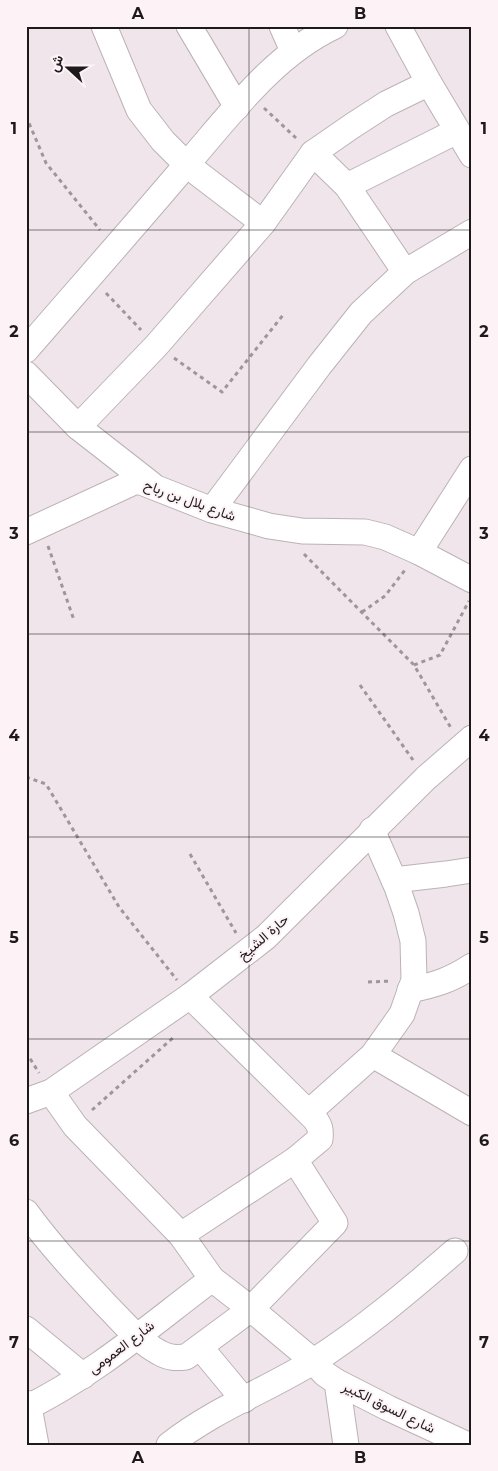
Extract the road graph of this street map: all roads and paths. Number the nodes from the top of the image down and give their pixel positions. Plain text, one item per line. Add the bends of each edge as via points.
1 (104, 26) edge
2 (189, 26) edge
3 (282, 26) edge
4 (335, 26) edge
5 (398, 26) edge
6 (293, 51) junction
7 (429, 83) junction
8 (243, 100) junction
9 (26, 116) edge
10 (457, 131) junction
11 (313, 153) junction
12 (472, 154) edge
13 (187, 165) junction
14 (347, 186) junction
15 (263, 224) junction
16 (472, 232) edge
17 (105, 236) dead end
18 (405, 272) junction
19 (90, 276) junction
20 (283, 315) dead end
21 (156, 346) junction
22 (26, 350) edge
23 (26, 374) edge
24 (78, 427) junction
25 (472, 469) edge
26 (152, 484) junction
27 (212, 510) junction
28 (34, 529) edge
29 (302, 532) junction
30 (419, 552) junction
31 (472, 580) edge
32 (472, 596) edge
33 (362, 612) junction
34 (74, 620) dead end
35 (414, 665) junction
36 (360, 685) dead end
37 (467, 742) edge
38 (26, 777) edge
39 (426, 778) junction
40 (372, 830) junction
41 (190, 854) dead end
42 (472, 870) edge
43 (394, 880) junction
44 (248, 952) junction
45 (472, 966) edge
46 (410, 990) junction
47 (190, 996) junction
48 (176, 1036) dead end
49 (374, 1055) junction
50 (51, 1092) junction
51 (26, 1102) edge
52 (309, 1112) junction
53 (472, 1113) edge
54 (75, 1126) junction
55 (295, 1160) junction
56 (26, 1212) edge
57 (181, 1235) junction
58 (456, 1251) dead end
59 (212, 1279) junction
60 (251, 1309) junction
61 (26, 1329) edge
62 (136, 1336) junction
63 (200, 1347) junction
64 (313, 1361) junction
65 (83, 1376) junction
66 (337, 1382) junction
67 (244, 1400) junction
68 (27, 1406) edge
69 (464, 1444) edge
70 (36, 1445) edge
71 (169, 1445) edge
72 (346, 1445) edge

1 - 13 street via 140,110
2 - 8 street
3 - 6 street
4 - 6 street
5 - 7 street
6 - 8 street
7 - 10 street
7 - 11 street via 386,104
8 - 11 path
8 - 13 street
9 - 17 path via 46,163
10 - 12 street
10 - 14 street
11 - 14 street
11 - 15 street
13 - 15 street
13 - 19 street
14 - 18 street
15 - 21 street
16 - 18 street
18 - 27 street via 361,313
19 - 21 path
19 - 22 street
20 - 21 path via 222,392
21 - 24 street
23 - 24 street
24 - 26 street
25 - 30 street
26 - 27 street, شارع بلال بن رباح
26 - 28 street, شارع بلال بن رباح via 134,482
27 - 29 street, شارع بلال بن رباح
28 - 34 path
29 - 30 street, شارع بلال بن رباح via 365,532
29 - 33 path via 298,548
30 - 31 street, شارع بلال بن رباح
30 - 33 path via 385,596
32 - 35 path via 440,654
33 - 35 path
35 - 37 path
36 - 39 path
37 - 39 street, حارة الشيخ
38 - 47 path via 46,784 119,907
39 - 40 street, حارة الشيخ
40 - 43 street
40 - 44 street, حارة الشيخ
41 - 44 path
42 - 43 street
43 - 46 street via 412,941 414,980
44 - 47 street, حارة الشيخ
45 - 46 street via 438,984
46 - 49 street via 402,1014
47 - 50 street, حارة الشيخ
47 - 52 street
48 - 54 path
49 - 52 street
49 - 53 street
50 - 51 street, حارة الشيخ
50 - 54 street, شارع السوق الكبير
52 - 55 street via 320,1125 320,1139
54 - 57 street, شارع السوق الكبير
55 - 57 street
55 - 60 street via 335,1224
56 - 62 street via 71,1267
57 - 59 street, شارع السوق الكبير
58 - 64 street via 415,1287
59 - 60 street, شارع السوق الكبير
59 - 62 street, شارع العمومى
60 - 63 street
60 - 64 street, شارع السوق الكبير
61 - 65 street
62 - 63 street via 159,1353 173,1358 186,1357
62 - 65 street, شارع العمومى
63 - 67 street
64 - 66 street, شارع السوق الكبير
64 - 67 street
65 - 68 street, شارع العمومى
66 - 69 street, شارع السوق الكبير
66 - 72 street
67 - 71 street
68 - 70 street

